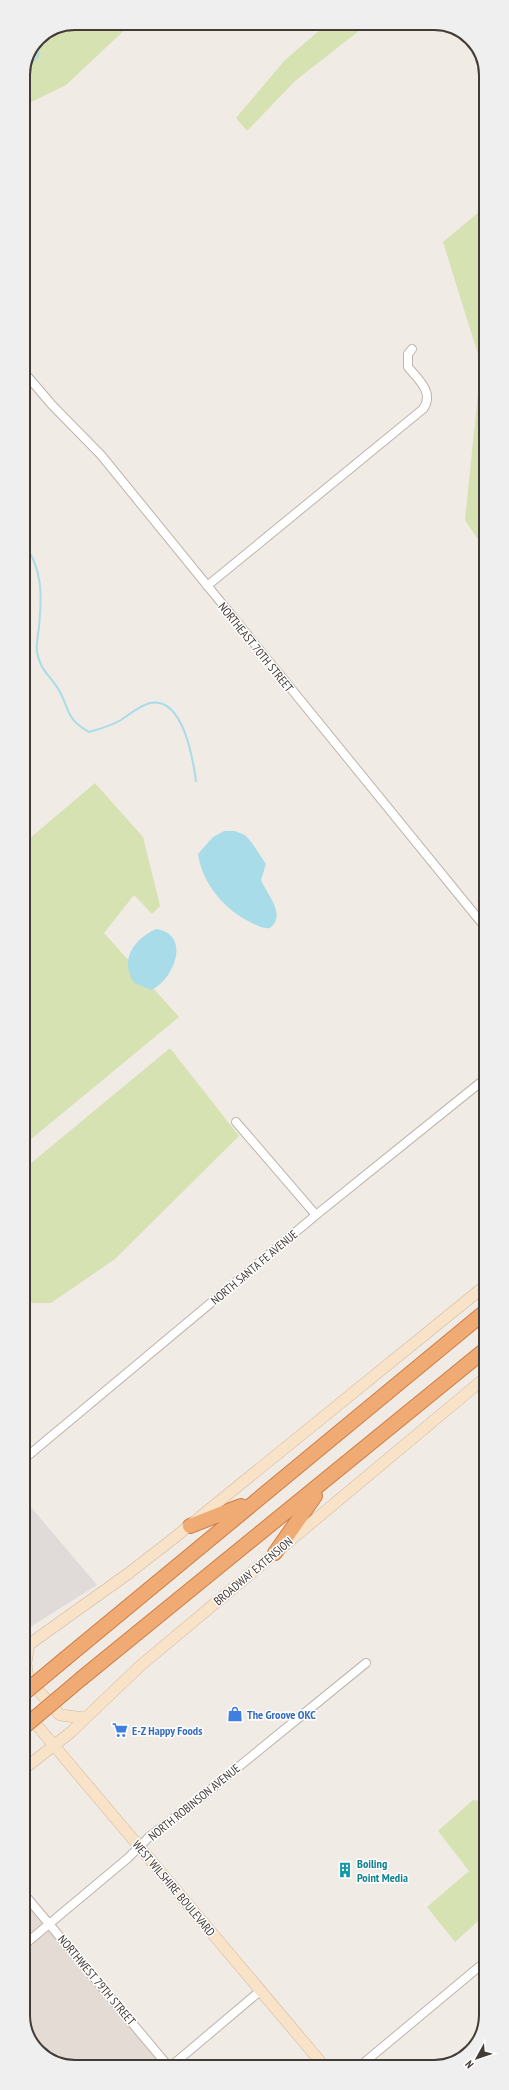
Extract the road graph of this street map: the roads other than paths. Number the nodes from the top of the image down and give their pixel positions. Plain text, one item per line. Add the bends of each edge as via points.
1 (412, 349) dead end
2 (30, 379) edge
3 (207, 586) junction
4 (479, 918) edge
5 (479, 1084) edge
6 (236, 1122) dead end
7 (316, 1215) junction
8 (479, 1291) edge
9 (479, 1317) edge
10 (479, 1355) edge
11 (479, 1383) edge
12 (30, 1454) edge
13 (324, 1482) junction
14 (256, 1499) junction
15 (190, 1526) junction
16 (275, 1553) junction
17 (30, 1644) edge
18 (366, 1663) dead end
19 (30, 1680) edge
20 (30, 1688) edge
21 (30, 1717) edge
22 (85, 1718) junction
23 (30, 1722) edge
24 (54, 1746) junction
25 (30, 1764) edge
26 (139, 1847) junction
27 (30, 1901) edge
28 (49, 1924) junction
29 (30, 1940) edge
30 (479, 1967) edge
31 (260, 1991) junction
32 (164, 2060) edge
33 (178, 2060) edge
34 (319, 2060) edge
35 (367, 2060) edge

1 - 3 street via 407,361 408,367 426,388 428,396 423,410
2 - 3 street, NORTHEAST 70TH STREET via 101,455
3 - 4 street, NORTHEAST 70TH STREET
5 - 7 street, NORTH SANTA FE AVENUE
6 - 7 street
7 - 12 street, NORTH SANTA FE AVENUE
8 - 15 main road
9 - 14 highway
10 - 13 highway, BROADWAY EXTENSION
11 - 16 main road, BROADWAY EXTENSION
13 - 16 highway
13 - 23 highway, BROADWAY EXTENSION, bridge
14 - 15 highway
14 - 20 highway, bridge
15 - 17 main road
16 - 22 main road, BROADWAY EXTENSION via 140,1666
18 - 26 street, NORTH ROBINSON AVENUE
19 - 22 main road via 60,1715
21 - 24 main road, WEST WILSHIRE BOULEVARD
22 - 24 main road, BROADWAY EXTENSION
24 - 25 main road, BROADWAY EXTENSION
24 - 26 main road, WEST WILSHIRE BOULEVARD
26 - 28 street, NORTH ROBINSON AVENUE
26 - 31 main road, WEST WILSHIRE BOULEVARD
27 - 28 street, NORTHWEST 79TH STREET
28 - 29 street, NORTH ROBINSON AVENUE
28 - 32 street, NORTHWEST 79TH STREET
30 - 35 street
31 - 33 street
31 - 34 main road, WEST WILSHIRE BOULEVARD

